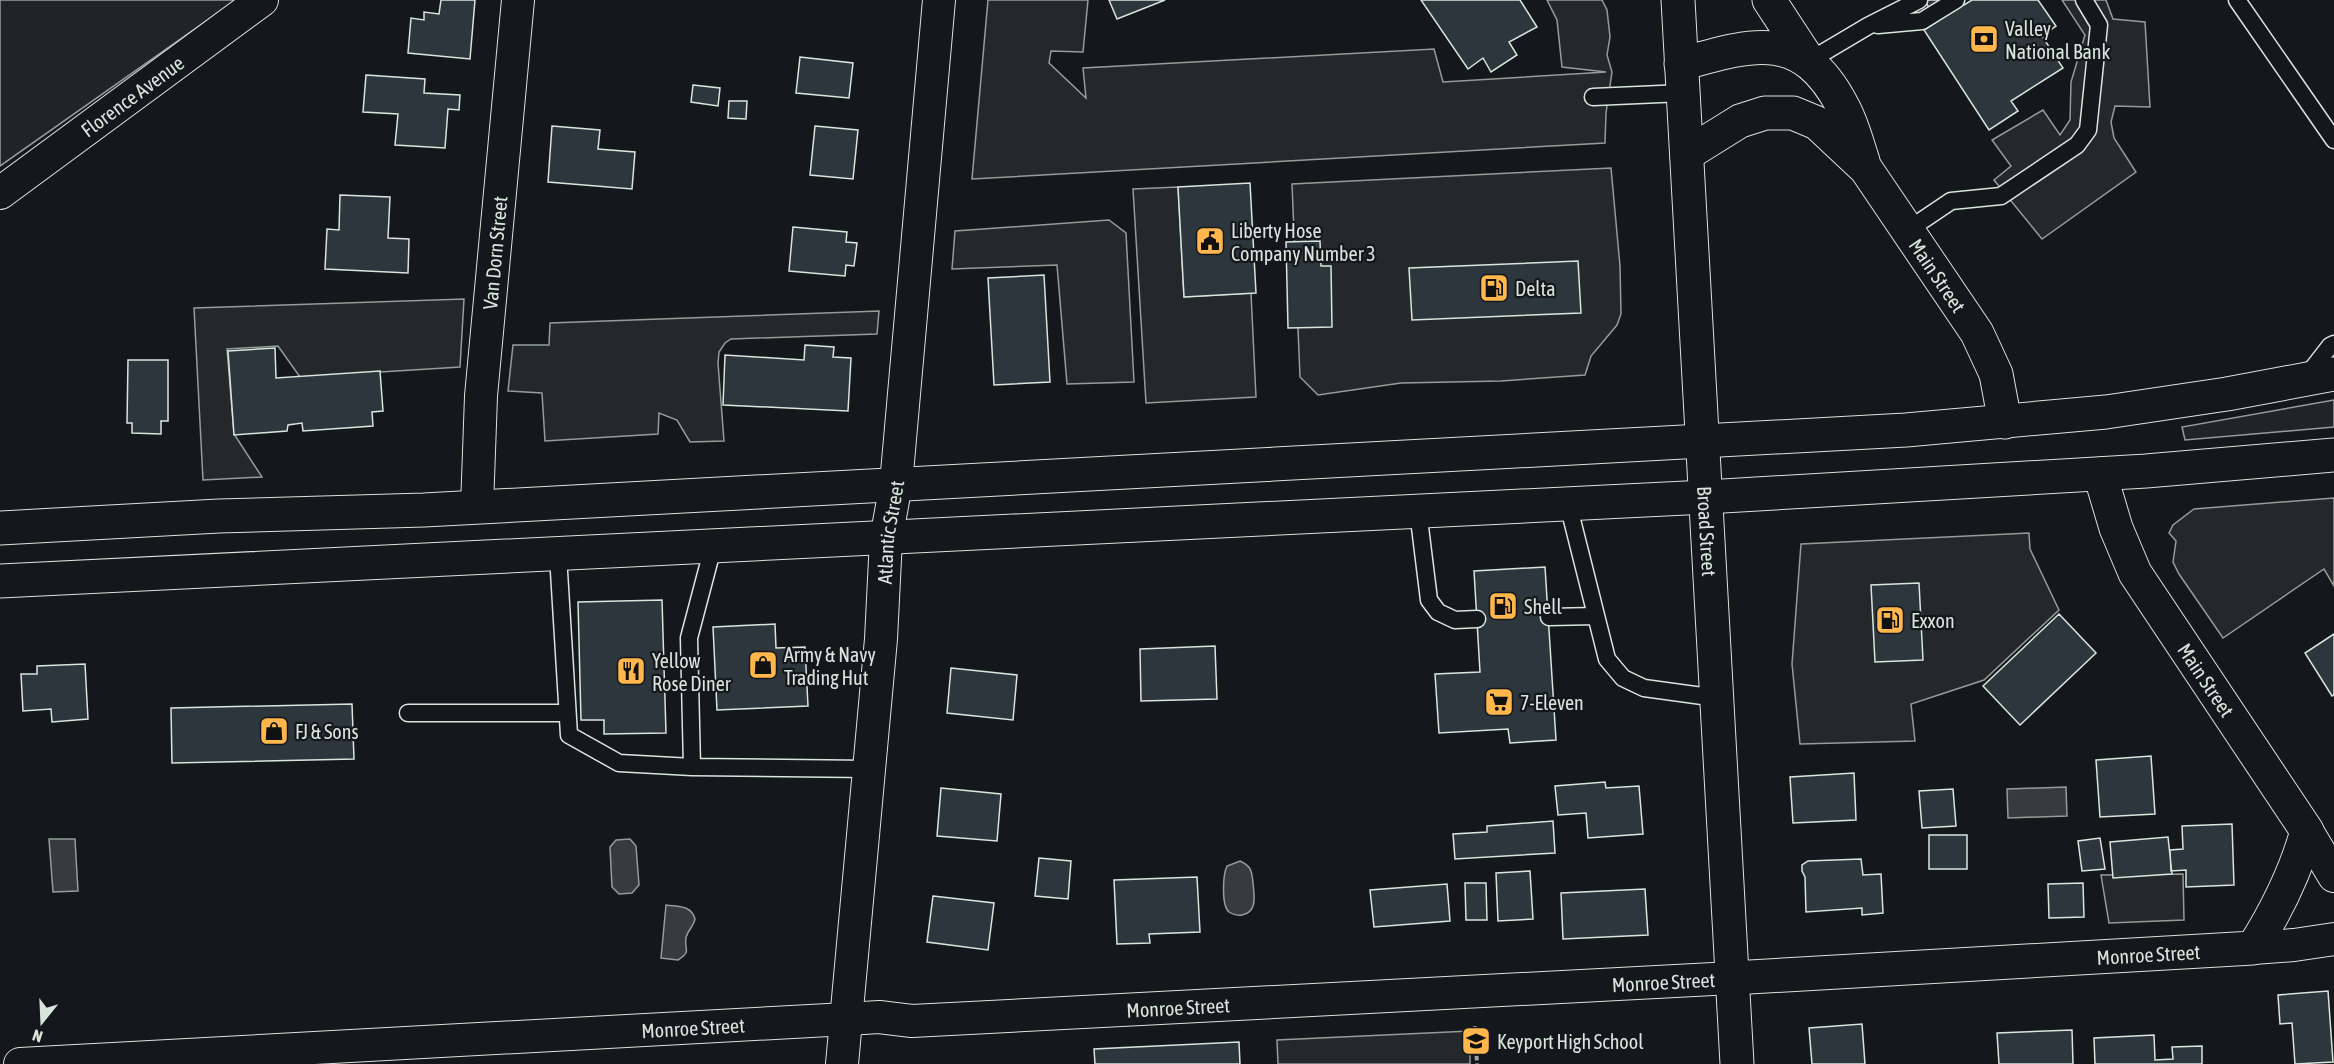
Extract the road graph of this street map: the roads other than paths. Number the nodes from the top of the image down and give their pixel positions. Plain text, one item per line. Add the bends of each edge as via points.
1 (262, 0) edge
2 (518, 0) edge
3 (939, 0) edge
4 (1678, 0) edge
5 (1769, 0) edge
6 (1895, 0) edge
7 (1919, 0) edge
8 (1956, 0) edge
9 (2084, 0) edge
10 (2237, 0) edge
11 (1868, 26) junction
12 (1809, 61) junction
13 (1682, 78) junction
14 (1593, 98) dead end
15 (2334, 140) edge
16 (1687, 154) junction
17 (1866, 168) junction
18 (0, 193) edge
19 (1908, 230) junction
20 (2334, 344) edge
21 (2319, 377) edge
22 (2005, 422) junction
23 (1702, 441) junction
24 (2334, 455) edge
25 (2100, 474) junction
26 (896, 484) junction
27 (1706, 497) junction
28 (1568, 504) junction
29 (477, 507) junction
30 (1418, 511) junction
31 (0, 528) edge
32 (886, 539) junction
33 (713, 547) junction
34 (558, 555) junction
35 (0, 581) edge
36 (1595, 616) junction
37 (1549, 617) dead end
38 (1477, 619) dead end
39 (1717, 698) junction
40 (408, 713) dead end
41 (567, 713) junction
42 (692, 767) junction
43 (869, 770) junction
44 (2307, 831) junction
45 (2334, 876) edge
46 (2334, 939) edge
47 (2253, 948) junction
48 (1732, 978) junction
49 (846, 1019) junction
50 (20, 1064) edge
51 (842, 1064) edge
52 (1737, 1064) edge

1 - 18 street, Florence Avenue
2 - 29 street, Van Dorn Street via 481,396
3 - 26 street, Atlantic Street
4 - 13 main road, Broad Street
5 - 12 main road, Main Street
6 - 11 lane
7 - 11 lane
8 - 11 lane via 1922,21
9 - 19 lane via 2099,25 2088,130 2077,145 2001,196 1951,201
10 - 15 lane
11 - 12 lane
12 - 13 main road via 1785,50 1727,51
12 - 17 main road, Main Street via 1843,106
13 - 14 lane
13 - 16 main road, Broad Street
16 - 17 main road, Main Street via 1740,121 1765,113 1787,112 1817,123
16 - 23 main road, Broad Street
17 - 19 main road, Main Street
19 - 22 main road, Main Street via 1984,345 1996,374
20 - 21 lane
21 - 22 main road via 2106,412
22 - 23 main road
23 - 26 main road
23 - 27 main road, Broad Street
24 - 25 main road
25 - 27 main road
25 - 44 main road, Main Street via 2135,573
26 - 29 main road
26 - 32 street, Atlantic Street
27 - 28 main road
27 - 39 main road, Broad Street
28 - 30 main road
28 - 36 lane
29 - 31 main road
30 - 32 main road
30 - 38 lane via 1429,600 1438,612 1455,620
32 - 33 main road
32 - 43 street, Atlantic Street
33 - 34 main road
33 - 42 lane via 689,638
34 - 35 main road
34 - 41 lane
36 - 37 lane
36 - 39 lane via 1606,659 1623,678 1644,688
39 - 48 main road, Broad Street
40 - 41 lane
41 - 42 lane via 569,735 619,763
42 - 43 lane
43 - 49 street, Atlantic Street
44 - 45 street, Main Street
44 - 47 main road via 2282,901
46 - 47 street, Monroe Street
47 - 48 main road, Monroe Street
48 - 49 street, Monroe Street via 912,1021
48 - 52 main road, Broad Street
49 - 50 street, Monroe Street
49 - 51 street, Atlantic Street

